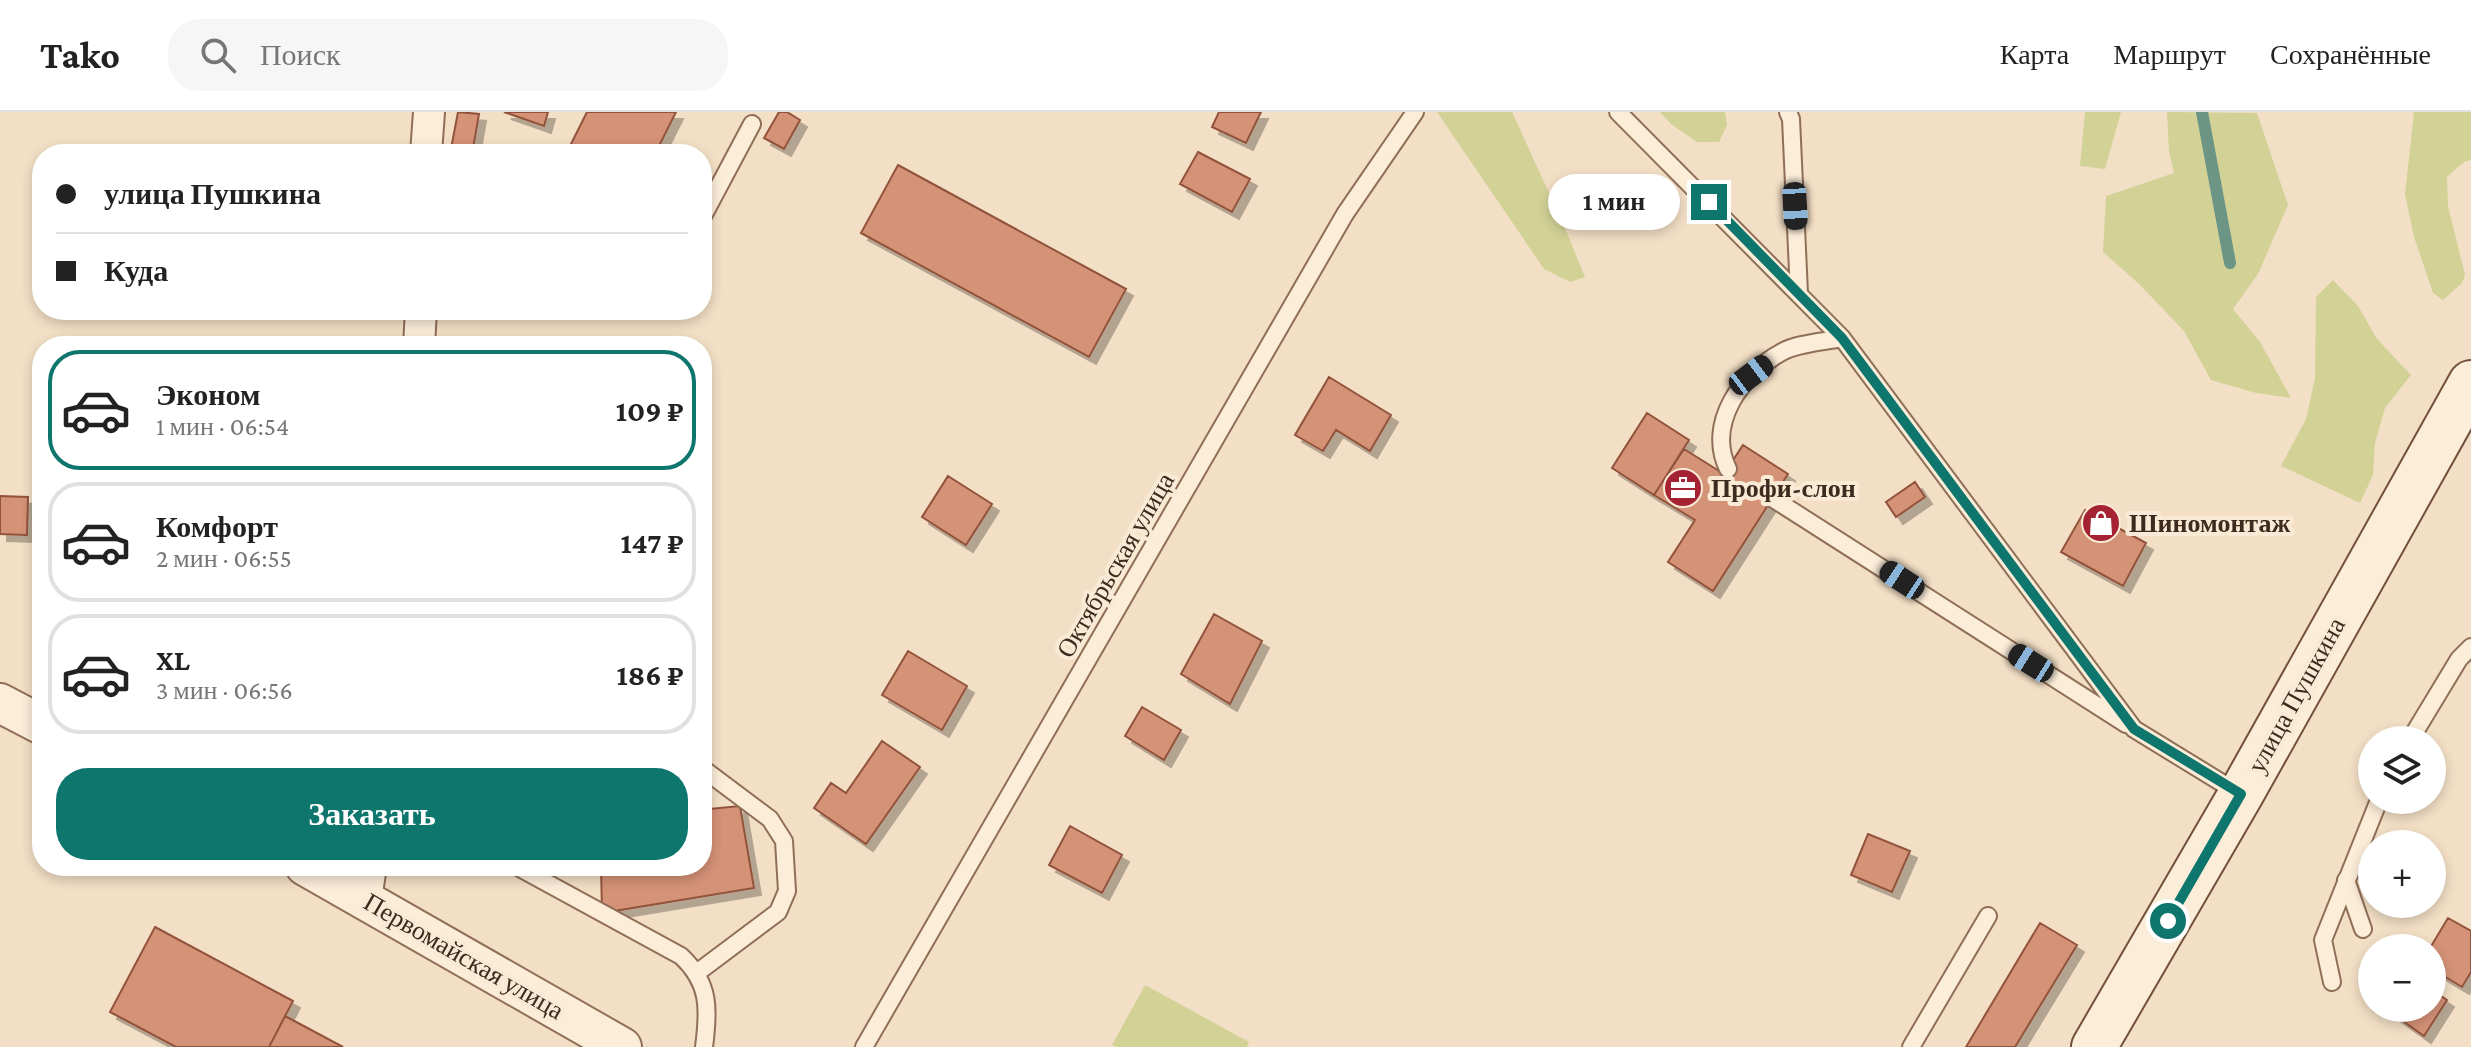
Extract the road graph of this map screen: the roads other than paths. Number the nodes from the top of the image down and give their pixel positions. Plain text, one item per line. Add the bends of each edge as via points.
1 (429, 112) edge
2 (1415, 112) edge
3 (1618, 112) edge
4 (1788, 112) edge
5 (752, 124) dead end
6 (427, 144) edge
7 (712, 199) edge
8 (1799, 293) junction
9 (1842, 338) junction
10 (2471, 383) edge
11 (1728, 469) dead end
12 (1772, 498) dead end
13 (2471, 647) edge
14 (0, 703) edge
15 (32, 720) edge
16 (2418, 726) edge
17 (2134, 729) junction
18 (712, 776) edge
19 (2241, 794) junction
20 (2373, 814) edge
21 (343, 876) edge
22 (534, 876) edge
23 (2346, 880) junction
24 (369, 883) edge
25 (1988, 916) dead end
26 (2363, 929) dead end
27 (698, 972) junction
28 (2332, 982) dead end
29 (622, 1047) edge
30 (704, 1047) edge
31 (864, 1047) edge
32 (1911, 1047) edge
33 (2094, 1047) edge

1 - 6 street
2 - 31 lane, Октябрьская улица via 1345,214
3 - 8 lane
4 - 8 lane
5 - 7 lane
8 - 9 lane
9 - 11 lane via 1783,351 1751,375 1726,411 1720,436
9 - 17 lane
10 - 19 main road, улица Пушкина
12 - 17 lane
13 - 16 lane
14 - 15 street
17 - 19 lane
18 - 27 lane via 770,819 784,841 787,891 778,912
19 - 33 main road, улица Пушкина
20 - 23 lane
21 - 24 street, Первомайская улица
22 - 27 lane via 681,956
23 - 26 lane
23 - 28 lane via 2323,940
24 - 29 street, Первомайская улица
25 - 32 lane
27 - 30 lane via 708,1003

